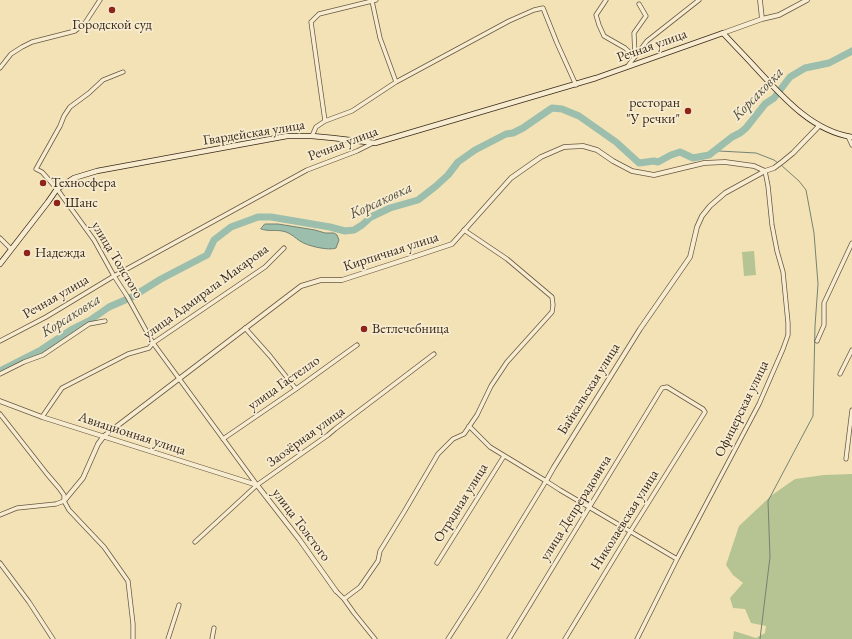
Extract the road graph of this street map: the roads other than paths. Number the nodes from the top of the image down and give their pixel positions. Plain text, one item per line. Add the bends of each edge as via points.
1 (100, 0) edge
2 (606, 0) edge
3 (699, 0) edge
4 (760, 0) edge
5 (808, 0) edge
6 (374, 1) edge
7 (639, 4) dead end
8 (762, 19) junction
9 (723, 33) junction
10 (635, 57) junction
11 (0, 68) edge
12 (626, 68) junction
13 (123, 72) dead end
14 (396, 82) junction
15 (576, 85) junction
16 (324, 121) junction
17 (819, 126) junction
18 (312, 136) junction
19 (850, 136) edge
20 (375, 143) junction
21 (852, 145) edge
22 (765, 171) junction
23 (57, 189) junction
24 (464, 230) junction
25 (0, 238) edge
26 (852, 243) edge
27 (11, 248) junction
28 (284, 248) dead end
29 (0, 264) edge
30 (114, 276) junction
31 (106, 321) dead end
32 (245, 328) junction
33 (0, 341) edge
34 (817, 342) dead end
35 (153, 343) junction
36 (357, 345) dead end
37 (852, 350) edge
38 (434, 354) dead end
39 (0, 374) edge
40 (840, 374) dead end
41 (179, 379) junction
42 (296, 389) junction
43 (0, 401) edge
44 (852, 410) edge
45 (705, 412) joint
46 (0, 414) edge
47 (42, 417) junction
48 (469, 426) junction
49 (104, 436) junction
50 (224, 439) junction
51 (504, 456) junction
52 (846, 459) dead end
53 (546, 481) junction
54 (257, 485) junction
55 (64, 501) junction
56 (589, 507) junction
57 (0, 515) edge
58 (630, 532) junction
59 (195, 542) dead end
60 (677, 559) junction
61 (0, 563) edge
62 (437, 563) dead end
63 (336, 591) joint
64 (344, 599) junction
65 (179, 605) dead end
66 (214, 628) dead end
67 (53, 639) edge
68 (132, 639) edge
69 (168, 639) edge
70 (212, 639) edge
71 (375, 639) edge
72 (448, 639) edge
73 (509, 639) edge
74 (565, 639) edge
75 (637, 639) edge

1 - 11 street via 85,23 75,31 22,46 11,54
2 - 10 street via 596,14 604,36
3 - 10 street via 647,41
4 - 8 street
5 - 8 street via 779,15
6 - 14 street via 380,38
6 - 16 street via 319,14 311,22
7 - 10 street via 646,16 634,33
8 - 9 street
9 - 12 main road, Речная улица
9 - 17 main road via 783,97
10 - 12 street
12 - 15 main road, Речная улица
13 - 23 street, улица Толстого via 103,80 86,96 75,102 64,116 37,167
14 - 15 street, Гвардейская улица via 509,21 543,8
14 - 16 street, Гвардейская улица via 352,111
15 - 20 main road, Речная улица
16 - 18 street, Гвардейская улица via 316,127
17 - 19 main road
17 - 22 street via 788,157 774,168
18 - 20 main road
18 - 23 main road, Гвардейская улица via 287,136 97,171 74,178
19 - 21 street
20 - 30 street, Речная улица via 307,170
22 - 24 street, Кирпичная улица via 754,166 726,162 704,163 654,175 632,171 597,150 583,146 564,146 541,157 511,178
22 - 53 street, Байкальская улица via 725,193 702,216 690,257 640,329
22 - 60 street, Офицерская улица via 772,225 783,272 788,335 759,404
23 - 27 main road, Гвардейская улица
23 - 30 street, улица Толстого via 94,240
24 - 32 street, Кирпичная улица via 452,244 342,280 321,280 301,286
24 - 48 street via 507,259 552,297 553,305 552,312 507,362
25 - 27 street
26 - 34 street via 824,303 824,325
27 - 29 main road, Гвардейская улица
28 - 35 street, улица Адмирала Макарова via 266,267
30 - 33 street, Речная улица
30 - 35 street, улица Толстого
31 - 39 street via 89,324 43,355
32 - 41 street, Кирпичная улица
32 - 42 street
35 - 41 street, улица Толстого
35 - 47 street, улица Адмирала Макарова via 149,348 128,354 62,388
36 - 42 street, улица Гастелло
37 - 40 street
38 - 54 street, Заозёрная улица via 328,435
41 - 49 street, Кирпичная улица
41 - 50 street, улица Толстого
42 - 50 street, улица Гастелло
43 - 47 street, Авиационная улица
44 - 52 street
45 - 56 street, улица Депрерадовича via 668,387 662,388
45 - 58 street, Николаевская улица
46 - 55 street via 62,491
47 - 49 street, Авиационная улица
48 - 51 street via 490,447
48 - 64 street via 464,434 453,439 438,454 380,551 378,561 360,588
49 - 54 street, Авиационная улица
49 - 55 street, Кирпичная улица via 83,478
50 - 54 street, улица Толстого
51 - 53 street
51 - 62 street, Отрадная улица
53 - 56 street
53 - 72 street, Байкальская улица
54 - 59 street, Заозёрная улица
54 - 63 street, улица Толстого
55 - 57 street via 17,508
55 - 68 street via 68,510 104,548 128,581 133,624
56 - 58 street
56 - 73 street, улица Депрерадовича
58 - 60 street
58 - 74 street, Николаевская улица
60 - 75 street, Офицерская улица
61 - 67 street
63 - 64 street, улица Толстого
64 - 71 street, улица Толстого
65 - 69 street
66 - 70 street

